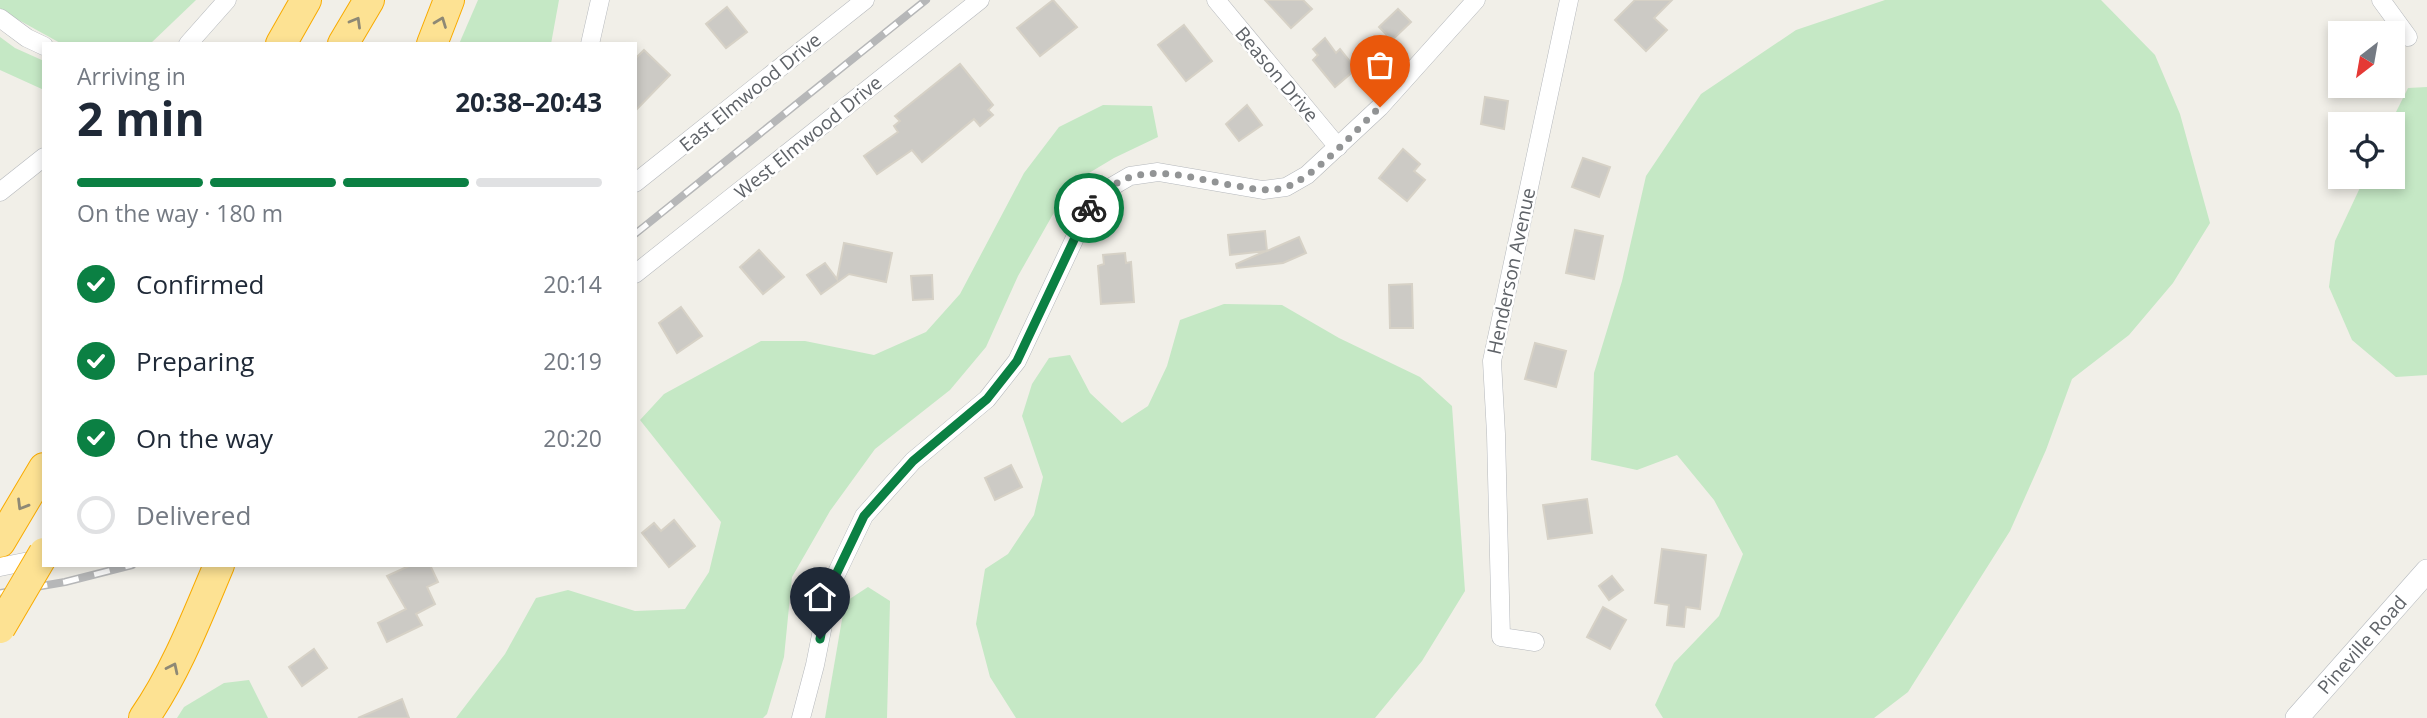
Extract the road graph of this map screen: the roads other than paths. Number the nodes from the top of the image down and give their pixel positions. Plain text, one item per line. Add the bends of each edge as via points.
1 (227, 0) edge
2 (306, 0) edge
3 (369, 0) edge
4 (449, 0) edge
5 (600, 0) edge
6 (865, 0) edge
7 (980, 0) edge
8 (1216, 0) edge
9 (1476, 0) edge
10 (1569, 0) edge
11 (2381, 0) edge
12 (0, 18) edge
13 (2408, 37) dead end
14 (190, 42) edge
15 (282, 42) edge
16 (345, 42) edge
17 (433, 42) edge
18 (590, 42) edge
19 (42, 45) edge
20 (1338, 147) junction
21 (42, 159) edge
22 (637, 181) edge
23 (0, 192) edge
24 (637, 272) edge
25 (42, 471) edge
26 (0, 542) edge
27 (42, 556) edge
28 (42, 559) edge
29 (0, 566) edge
30 (218, 567) edge
31 (2427, 571) edge
32 (0, 628) edge
33 (1535, 642) dead end
34 (144, 718) edge
35 (801, 718) edge
36 (2297, 718) edge

1 - 14 street
2 - 15 highway
16 -> 3 highway
17 -> 4 highway
5 - 18 street
6 - 22 street, East Elmwood Drive
7 - 24 street, West Elmwood Drive
8 - 20 street, Beason Drive
9 - 20 street
10 - 33 street, Henderson Avenue via 1492,361 1501,637
11 - 13 street
12 - 19 street
20 - 35 street via 1286,187 1263,190 1158,172 1129,176 1090,206 1017,361 987,399 913,461 864,516 831,585
21 - 23 street
25 -> 26 highway
27 - 29 street
28 - 32 highway, bridge
34 -> 30 highway via 158,698
31 - 36 main road, Pineville Road

